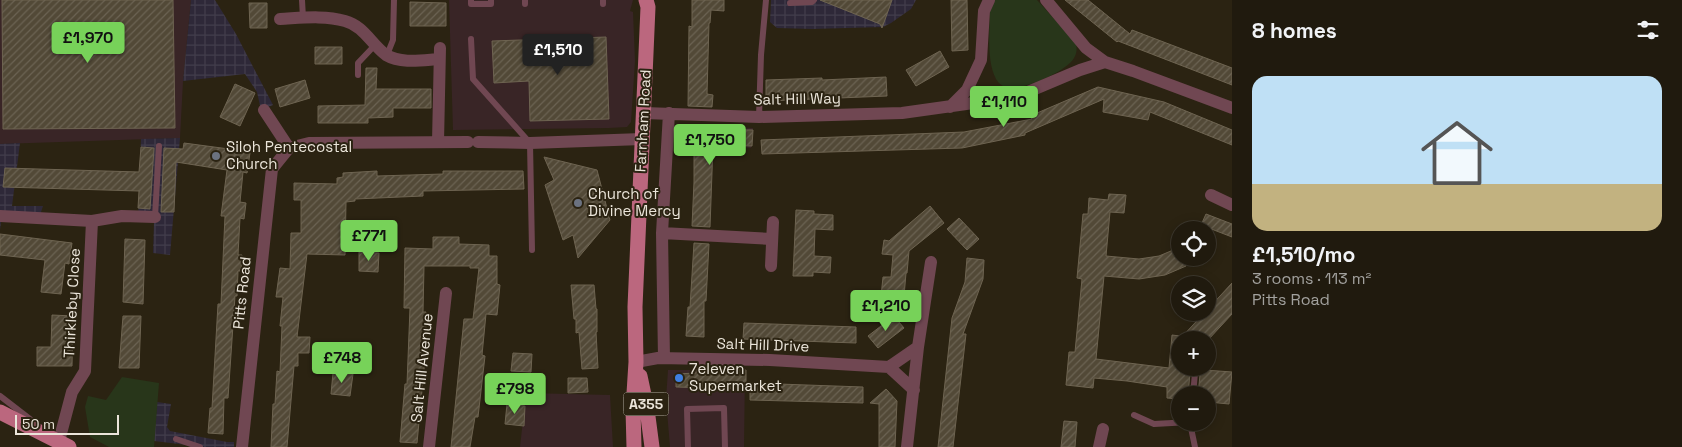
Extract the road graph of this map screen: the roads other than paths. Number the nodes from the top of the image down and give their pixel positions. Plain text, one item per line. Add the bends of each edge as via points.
1 (302, 0) edge
2 (394, 0) edge
3 (471, 0) edge
4 (491, 0) edge
5 (646, 0) edge
6 (766, 0) edge
7 (814, 0) edge
8 (989, 0) edge
9 (1046, 0) edge
10 (790, 3) dead end
11 (303, 18) junction
12 (280, 19) dead end
13 (471, 39) dead end
14 (376, 44) junction
15 (387, 55) junction
16 (1105, 62) junction
17 (358, 75) dead end
18 (950, 107) junction
19 (1232, 108) edge
20 (264, 110) dead end
21 (644, 113) junction
22 (669, 113) junction
23 (759, 117) junction
24 (642, 139) junction
25 (438, 142) junction
26 (530, 143) junction
27 (159, 146) dead end
28 (289, 148) junction
29 (1211, 195) dead end
30 (1232, 205) edge
31 (0, 216) edge
32 (155, 217) joint
33 (92, 221) junction
34 (774, 222) dead end
35 (662, 233) junction
36 (772, 239) junction
37 (532, 250) dead end
38 (931, 262) dead end
39 (771, 266) dead end
40 (446, 293) dead end
41 (918, 347) junction
42 (664, 358) junction
43 (636, 362) junction
44 (889, 367) junction
45 (914, 390) junction
46 (0, 396) edge
47 (0, 412) edge
48 (1134, 415) dead end
49 (1171, 424) edge
50 (1103, 429) dead end
51 (1192, 431) edge
52 (176, 439) dead end
53 (64, 444) edge
54 (200, 447) edge
55 (242, 447) edge
56 (429, 447) edge
57 (634, 447) edge
58 (652, 447) edge
59 (688, 447) edge
60 (725, 447) edge
61 (908, 447) edge
62 (1099, 447) edge
63 (1195, 447) edge

1 - 11 lane
2 - 15 lane via 393,40
3 - 4 lane via 471,4 491,4
5 - 21 main road, Farnham Road / A355
6 - 23 lane
7 - 10 lane
8 - 18 street via 984,11 981,60 967,90
9 - 16 street via 1086,48
11 - 12 street
11 - 14 street via 346,21 362,30
13 - 26 lane via 473,79
14 - 15 street
14 - 17 lane via 358,63
15 - 25 street via 403,60 439,54
16 - 18 street, Salt Hill Way via 1016,97
16 - 19 street
18 - 23 street, Salt Hill Way via 902,113
20 - 28 street
21 - 22 street, Salt Hill Way
21 - 24 main road, Farnham Road / A355
22 - 23 street, Salt Hill Way
22 - 35 street
24 - 26 street
24 - 43 main road, Farnham Road / A355
25 - 26 street
25 - 28 street via 309,144
26 - 37 lane
27 - 32 lane
28 - 55 street, Pitts Road via 272,169
29 - 30 street
31 - 33 street
32 - 33 street via 122,216
33 - 53 street, Thirkleby Close via 85,371 72,392
34 - 36 street
35 - 36 street
35 - 42 street
36 - 39 street
38 - 41 street
40 - 56 street, Salt Hill Avenue
41 - 44 street
41 - 45 street
42 - 43 street, Salt Hill Drive
42 - 44 street, Salt Hill Drive
43 - 57 main road, Farnham Road / A355
43 - 58 main road, Farnham Road / A355
44 - 45 street
45 - 61 street
46 - 53 lane
47 - 53 main road
48 - 49 lane via 1154,424
50 - 62 street
51 - 63 lane
52 - 54 lane
59 - 60 lane via 687,409 724,408

